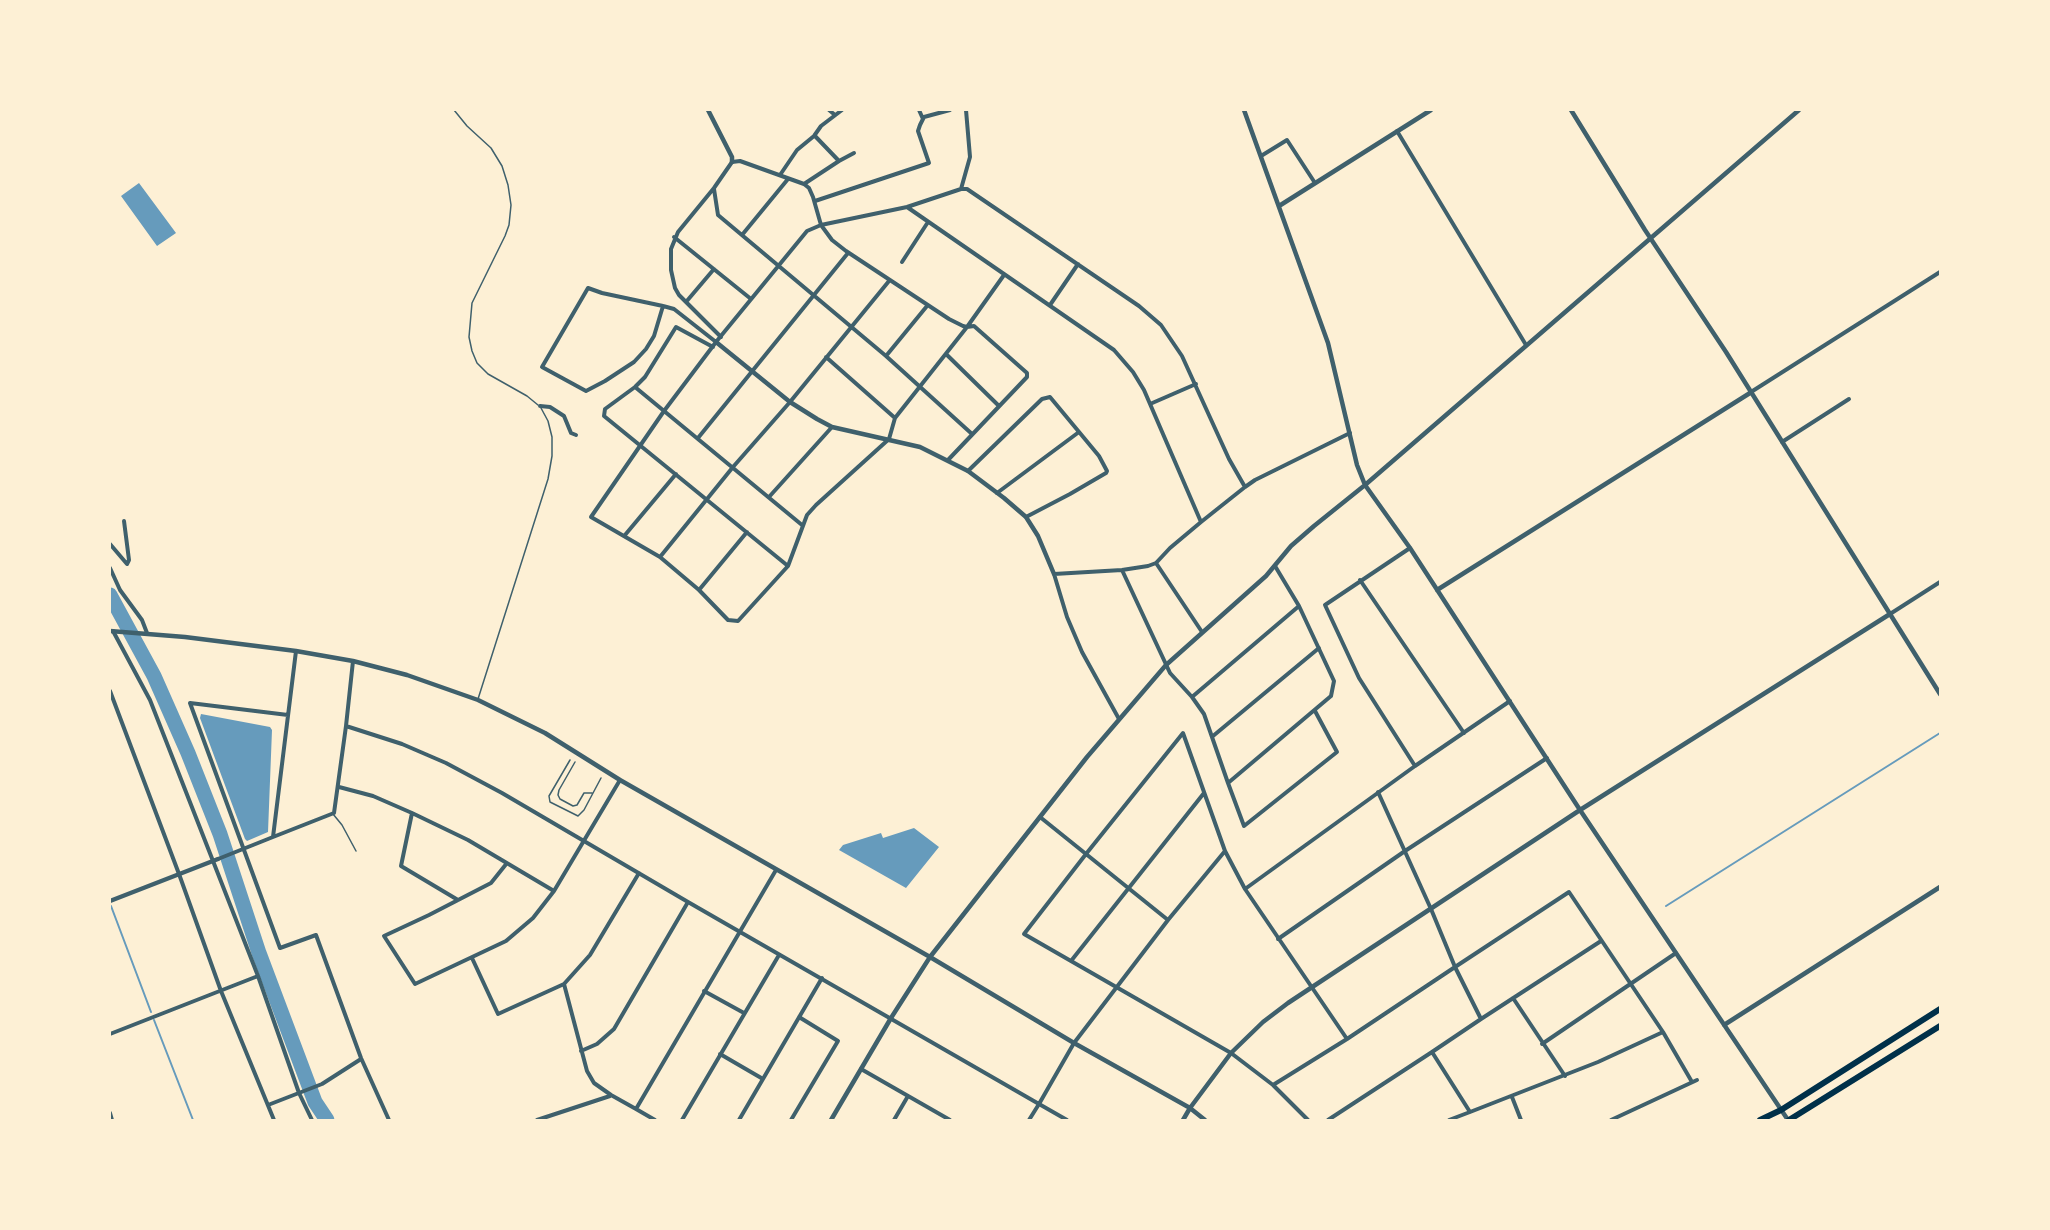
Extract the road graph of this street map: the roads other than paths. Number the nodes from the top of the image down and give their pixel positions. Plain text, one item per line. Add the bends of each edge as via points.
1 (454, 110) edge
2 (708, 110) edge
3 (829, 110) edge
4 (842, 110) edge
5 (919, 110) edge
6 (950, 110) edge
7 (966, 110) edge
8 (1244, 110) edge
9 (1431, 110) edge
10 (1571, 110) edge
11 (1799, 110) edge
12 (835, 115) junction
13 (923, 119) junction
14 (1397, 131) junction
15 (814, 136) junction
16 (854, 153) dead end
17 (1261, 156) junction
18 (839, 161) junction
19 (732, 162) junction
20 (780, 175) junction
21 (788, 179) junction
22 (1315, 183) junction
23 (804, 184) junction
24 (714, 188) junction
25 (961, 189) junction
26 (815, 201) junction
27 (1280, 206) junction
28 (907, 207) junction
29 (928, 222) junction
30 (821, 225) junction
31 (742, 235) junction
32 (674, 237) junction
33 (1651, 238) junction
34 (848, 253) junction
35 (902, 262) dead end
36 (1078, 264) junction
37 (778, 266) junction
38 (714, 269) junction
39 (1941, 272) edge
40 (1004, 275) junction
41 (889, 281) junction
42 (814, 295) junction
43 (751, 299) junction
44 (686, 302) junction
45 (1050, 305) junction
46 (663, 306) junction
47 (927, 306) junction
48 (851, 326) junction
49 (967, 327) junction
50 (720, 337) junction
51 (715, 345) junction
52 (1526, 345) junction
53 (946, 354) junction
54 (886, 356) junction
55 (826, 357) junction
56 (752, 371) junction
57 (1196, 384) junction
58 (920, 385) junction
59 (636, 387) junction
60 (1750, 393) junction
61 (1850, 399) dead end
62 (790, 402) junction
63 (1150, 404) junction
64 (540, 406) junction
65 (999, 406) junction
66 (664, 411) junction
67 (895, 418) junction
68 (832, 427) junction
69 (1079, 432) junction
70 (1350, 433) junction
71 (972, 434) junction
72 (576, 435) dead end
73 (698, 438) junction
74 (889, 439) junction
75 (1782, 442) junction
76 (641, 446) junction
77 (948, 460) junction
78 (733, 467) junction
79 (968, 471) junction
80 (675, 474) junction
81 (1365, 484) junction
82 (1245, 487) junction
83 (997, 493) junction
84 (769, 497) junction
85 (707, 500) junction
86 (1026, 517) junction
87 (124, 520) dead end
88 (1201, 522) junction
89 (802, 525) junction
90 (747, 532) junction
91 (625, 535) junction
92 (110, 544) edge
93 (1410, 548) junction
94 (660, 557) junction
95 (1156, 563) junction
96 (788, 566) junction
97 (1275, 566) junction
98 (110, 568) edge
99 (1122, 570) junction
100 (1054, 574) junction
101 (1360, 580) junction
102 (1941, 582) edge
103 (699, 590) junction
104 (1437, 590) junction
105 (1299, 606) junction
106 (1890, 614) junction
107 (111, 631) edge
108 (1202, 632) junction
109 (147, 633) junction
110 (1319, 648) junction
111 (296, 651) junction
112 (353, 661) junction
113 (1166, 665) junction
114 (110, 691) edge
115 (1941, 694) edge
116 (1192, 697) junction
117 (478, 700) junction
118 (1510, 701) junction
119 (1315, 711) junction
120 (288, 715) junction
121 (1119, 719) junction
122 (346, 726) junction
123 (1464, 733) junction
124 (1213, 736) junction
125 (1547, 758) junction
126 (570, 760) dead end
127 (575, 762) dead end
128 (1415, 766) junction
129 (601, 778) dead end
130 (620, 780) junction
131 (1228, 783) junction
132 (339, 787) junction
133 (1378, 792) junction
134 (593, 793) junction
135 (1204, 793) junction
136 (1580, 810) junction
137 (412, 813) junction
138 (333, 814) junction
139 (1040, 817) junction
140 (273, 837) junction
141 (584, 841) junction
142 (244, 849) junction
143 (1225, 851) junction
144 (1405, 851) junction
145 (356, 852) dead end
146 (1086, 854) junction
147 (216, 860) junction
148 (507, 862) junction
149 (776, 870) junction
150 (639, 873) junction
151 (180, 874) junction
152 (1128, 886) junction
153 (1941, 887) edge
154 (1245, 889) junction
155 (554, 891) junction
156 (458, 900) junction
157 (110, 901) edge
158 (688, 902) junction
159 (1431, 909) junction
160 (1168, 920) junction
161 (739, 931) junction
162 (1278, 939) junction
163 (1601, 941) junction
164 (1676, 953) junction
165 (779, 955) junction
166 (930, 957) junction
167 (472, 958) junction
168 (1071, 961) junction
169 (1455, 967) junction
170 (258, 976) junction
171 (822, 978) junction
172 (564, 984) junction
173 (1631, 985) junction
174 (1116, 988) junction
175 (1311, 988) junction
176 (221, 991) junction
177 (704, 991) junction
178 (1513, 998) junction
179 (1941, 1010) edge
180 (744, 1013) junction
181 (799, 1017) junction
182 (891, 1018) junction
183 (1481, 1019) junction
184 (1724, 1025) junction
185 (1941, 1026) edge
186 (1663, 1032) junction
187 (110, 1034) edge
188 (1347, 1039) junction
189 (1074, 1043) junction
190 (1542, 1044) junction
191 (581, 1051) junction
192 (1432, 1052) junction
193 (1231, 1053) junction
194 (720, 1054) junction
195 (361, 1059) junction
196 (861, 1069) junction
197 (1565, 1076) junction
198 (763, 1079) junction
199 (1273, 1085) junction
200 (299, 1093) junction
201 (611, 1095) junction
202 (908, 1096) junction
203 (1512, 1097) junction
204 (1039, 1104) junction
205 (268, 1105) junction
206 (1190, 1108) junction
207 (636, 1109) junction
208 (1781, 1110) junction
209 (1470, 1112) junction
210 (110, 1113) edge
211 (112, 1120) edge
212 (274, 1120) edge
213 (312, 1120) edge
214 (389, 1120) edge
215 (537, 1120) edge
216 (655, 1120) edge
217 (682, 1120) edge
218 (739, 1120) edge
219 (791, 1120) edge
220 (831, 1120) edge
221 (894, 1120) edge
222 (950, 1120) edge
223 (1029, 1120) edge
224 (1067, 1120) edge
225 (1183, 1120) edge
226 (1205, 1120) edge
227 (1308, 1120) edge
228 (1328, 1120) edge
229 (1449, 1120) edge
230 (1521, 1120) edge
231 (1611, 1120) edge
232 (1760, 1120) edge
233 (1789, 1120) edge

1 - 64 lane via 491,148 502,166 511,205 509,225 472,303 472,351 488,374
2 - 19 street
3 - 12 street
4 - 12 street
5 - 13 street
6 - 13 street
7 - 25 street via 970,157
8 - 17 street
9 - 14 street
10 - 33 street
11 - 33 street
12 - 15 street
13 - 26 street via 918,131 929,163
14 - 22 street
14 - 52 street
15 - 18 street
15 - 20 street via 794,153
16 - 18 street
17 - 22 street via 1287,140
17 - 27 street
18 - 23 street
19 - 20 street via 740,161
19 - 24 street
20 - 21 street
21 - 23 street
21 - 31 street
22 - 27 street
23 - 26 street
24 - 31 street via 718,215
24 - 32 street
25 - 28 street
25 - 36 street via 967,189
26 - 30 street
27 - 70 street via 1328,343
28 - 29 street
28 - 30 street
29 - 35 street
29 - 40 street
30 - 34 street
30 - 37 street via 807,231
31 - 37 street
32 - 38 street
32 - 44 street via 671,270 675,288
33 - 52 street
33 - 60 street
34 - 41 street
34 - 42 street
36 - 45 street
36 - 57 street via 1161,325
37 - 42 street
37 - 43 street
38 - 43 street
38 - 44 street
39 - 60 street
40 - 45 street
40 - 49 street
41 - 47 street
41 - 48 street
42 - 48 street
42 - 56 street
43 - 50 street
44 - 50 street
45 - 63 street via 1114,350 1133,372
46 - 46 street via 588,288 542,367 586,390 605,381 646,349
46 - 51 street via 674,309
47 - 49 street
47 - 54 street
48 - 54 street
48 - 55 street
49 - 53 street
49 - 65 street via 974,327 1027,374
50 - 51 street
51 - 56 street
51 - 59 street via 676,327 652,369
51 - 66 street
52 - 81 street
53 - 58 street
53 - 65 street
54 - 58 street
55 - 62 street
55 - 67 street
56 - 62 street
56 - 73 street
57 - 63 street
57 - 82 street
58 - 67 street
58 - 71 street
59 - 66 street
59 - 76 street via 605,408 604,416
60 - 75 street
60 - 104 street
61 - 75 street
62 - 68 street
62 - 78 street
63 - 88 street
64 - 72 street via 564,416 571,433
64 - 117 lane via 552,437 548,479
65 - 71 street
66 - 73 street
66 - 76 street
67 - 74 street
68 - 74 street
68 - 84 street
69 - 79 street via 1050,397 1044,397
69 - 83 street
69 - 86 street via 1099,456 1106,473
70 - 81 street
70 - 82 street
71 - 77 street
73 - 78 street
74 - 77 street
74 - 89 street via 816,505
75 - 106 street
76 - 80 street
76 - 91 street via 591,517
77 - 79 street
78 - 84 street
78 - 85 street
79 - 83 street
80 - 85 street
80 - 91 street
81 - 93 street
81 - 97 street via 1292,546
82 - 88 street
83 - 86 street
84 - 89 street
85 - 90 street
85 - 94 street
86 - 100 street
87 - 92 street via 127,564
88 - 95 street
89 - 96 street
90 - 96 street
90 - 103 street
91 - 94 street
93 - 101 street
93 - 104 street
94 - 103 street
95 - 99 street
95 - 108 street
96 - 103 street via 738,621 728,620
97 - 105 street
97 - 108 street
98 - 109 street
99 - 100 street
99 - 113 street
100 - 121 street via 1082,652
101 - 123 street
101 - 128 street via 1325,604 1359,678
102 - 106 street
104 - 118 street
105 - 110 street
105 - 116 street
106 - 115 street
106 - 136 street
107 - 109 street
107 - 147 street via 150,700
108 - 113 street
109 - 111 street
110 - 119 street via 1334,681 1331,696
110 - 124 street
111 - 112 street
111 - 120 street
112 - 117 street
112 - 122 street
113 - 116 street
113 - 121 street
114 - 151 street
116 - 124 street
117 - 130 street via 545,734
118 - 123 street
118 - 125 street
119 - 131 street
119 - 131 street via 1337,752 1244,826
120 - 140 street
120 - 142 street via 190,703
121 - 139 street
122 - 132 street
122 - 141 street via 446,763
123 - 128 street
124 - 131 street
125 - 136 street
125 - 144 street
126 - 134 lane via 549,796 550,802 578,816
127 - 134 lane via 559,790 560,799 573,806 584,793
128 - 133 street
129 - 134 lane
130 - 141 street
130 - 149 street
132 - 137 street
132 - 138 street
133 - 144 street
133 - 154 street
135 - 143 street
135 - 146 street via 1183,733
135 - 152 street
136 - 159 street
136 - 164 street
137 - 148 street
137 - 156 street via 401,866
138 - 140 street
138 - 145 lane
139 - 146 street
139 - 166 street
140 - 142 street
141 - 150 street
141 - 155 street
142 - 147 street
142 - 195 street via 280,948 316,935
143 - 154 street
143 - 160 street
144 - 159 street
144 - 162 street
146 - 152 street
146 - 168 street via 1024,934
147 - 151 street
147 - 170 street
148 - 155 street
148 - 156 street via 491,883
149 - 161 street
149 - 166 street
150 - 158 street
150 - 172 street via 590,955
151 - 157 street
151 - 176 street
152 - 160 street
152 - 168 street
153 - 184 street
154 - 162 street
155 - 167 street via 517,933
156 - 167 street via 384,936 415,984
158 - 161 street
158 - 191 street via 614,1029 597,1044
159 - 169 street
159 - 175 street
160 - 174 street
161 - 165 street
161 - 177 street
162 - 175 street
163 - 169 street via 1569,892
163 - 173 street
163 - 178 street
164 - 173 street
164 - 184 street
165 - 171 street
165 - 180 street
166 - 182 street
166 - 189 street
167 - 172 street via 498,1014
168 - 174 street
169 - 183 street
169 - 188 street
170 - 176 street
170 - 200 street
171 - 181 street
171 - 182 street
172 - 191 street
173 - 186 street
173 - 190 street
174 - 189 street
174 - 193 street
175 - 188 street
175 - 193 street via 1263,1022
176 - 187 street
176 - 205 street
177 - 180 street
177 - 207 street
178 - 183 street
178 - 190 street
179 - 208 main road
180 - 194 street
181 - 198 street
181 - 219 street via 838,1041
182 - 196 street
182 - 204 street
183 - 192 street
184 - 208 street
185 - 233 main road
186 - 197 street
186 - 231 street via 1695,1081
188 - 199 street
189 - 204 street
189 - 206 street
190 - 197 street
191 - 201 street via 594,1083
192 - 209 street
192 - 228 street
193 - 199 street
193 - 206 street
194 - 198 street
194 - 217 street
195 - 200 street via 322,1084
195 - 214 street
196 - 202 street
196 - 220 street
197 - 203 street
198 - 218 street
199 - 227 street
200 - 205 street
200 - 213 street
201 - 207 street
201 - 215 street
202 - 221 street
202 - 222 street
203 - 209 street
203 - 230 street
204 - 223 street
204 - 224 street
205 - 212 street
206 - 225 street
206 - 226 street
207 - 216 street
208 - 232 main road
208 - 233 street
209 - 229 street
210 - 211 street

